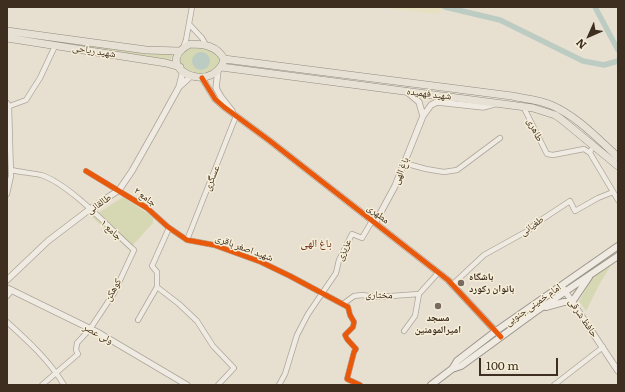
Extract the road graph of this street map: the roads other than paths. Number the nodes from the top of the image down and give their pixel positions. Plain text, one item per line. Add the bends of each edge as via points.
1 (192, 7) edge
2 (189, 24) junction
3 (7, 31) edge
4 (7, 38) edge
5 (206, 45) junction
6 (55, 46) junction
7 (181, 50) junction
8 (224, 59) junction
9 (181, 69) junction
10 (220, 69) junction
11 (191, 76) junction
12 (202, 78) junction
13 (179, 87) junction
14 (406, 91) junction
15 (499, 103) junction
16 (8, 105) edge
17 (523, 106) junction
18 (236, 116) junction
19 (423, 116) junction
20 (500, 138) dead end
21 (595, 146) junction
22 (590, 153) junction
23 (618, 157) edge
24 (404, 163) junction
25 (618, 166) edge
26 (11, 170) junction
27 (86, 171) dead end
28 (9, 176) edge
29 (119, 190) junction
30 (613, 192) junction
31 (7, 194) edge
32 (618, 200) edge
33 (90, 209) junction
34 (159, 220) joint
35 (374, 222) junction
36 (169, 228) junction
37 (187, 240) junction
38 (618, 246) edge
39 (134, 250) joint
40 (618, 256) edge
41 (438, 273) junction
42 (593, 273) junction
43 (7, 280) edge
44 (452, 285) junction
45 (561, 285) junction
46 (157, 287) junction
47 (9, 289) edge
48 (565, 291) junction
49 (322, 294) junction
50 (419, 294) junction
51 (7, 296) edge
52 (572, 302) junction
53 (343, 304) junction
54 (535, 312) junction
55 (138, 320) dead end
56 (7, 322) edge
57 (90, 329) junction
58 (404, 331) dead end
59 (496, 331) junction
60 (501, 336) junction
61 (603, 347) junction
62 (452, 369) junction
63 (618, 371) edge
64 (56, 373) junction
65 (42, 385) edge
66 (64, 385) edge
67 (187, 385) edge
68 (218, 385) edge
69 (279, 385) edge
70 (360, 385) edge
71 (431, 385) edge
72 (554, 385) edge

1 - 2 street
2 - 5 street
2 - 7 street
3 - 7 main road, شهید ریاحی via 146,50
4 - 6 main road, شهید ریاحی
5 - 7 main road via 190,44
5 - 8 main road via 221,54
6 - 9 main road, شهید ریاحی via 166,62
6 - 16 street via 26,100
7 - 9 main road via 176,60
8 - 10 main road
8 - 23 main road, شهید فهمیده via 534,100 550,104 564,112
9 - 11 main road
9 - 13 street
10 - 12 main road
10 - 14 main road, شهید فهمیده
10 - 18 street via 216,88
11 - 12 main road
11 - 13 street
12 - 18 street via 215,99
13 - 29 street, طالقانی
14 - 15 main road, شهید فهمیده
14 - 19 street via 419,102
15 - 17 main road, شهید فهمیده
15 - 19 street via 483,107 437,102 431,105
16 - 26 street
17 - 21 main road, شهید فهمیده via 555,115
17 - 22 street, طاهری via 547,154 584,149
18 - 35 street, مطهری
18 - 37 street, عسگری
19 - 24 street, باغ الهی
20 - 24 street via 457,170 444,172
21 - 22 street
21 - 25 main road, شهید فهمیده
22 - 30 street
24 - 35 street, باغ الهی via 388,202
26 - 28 street
26 - 33 street, جامع ۱ via 52,180
27 - 29 street, جامع ۲
28 - 31 street
29 - 33 street, طالقانی
29 - 34 street, جامع ۲ via 147,208
30 - 32 street
30 - 44 street, طغیانی via 575,211 570,201 534,224 529,230 484,255
33 - 39 street, جامع ۱
33 - 43 street, طالقانی via 48,242
34 - 36 street, شهید اصغر باقری
35 - 41 street, مطهری
35 - 49 street, عزیزی via 362,238 352,234 339,260 336,273
36 - 37 street, شهید اصغر باقری
36 - 46 street via 152,266 157,272
37 - 49 street, شهید اصغر باقری via 214,245 261,262
38 - 45 main road, امام خمینی جنوبی
39 - 57 street, کوهکن via 114,293
40 - 42 main road, امام خمینی جنوبی
41 - 44 street, مطهری
41 - 50 street
42 - 48 main road, امام خمینی جنوبی
42 - 52 main road
44 - 59 street, مطهری
45 - 48 street, حافظ شرقی
45 - 59 main road, امام خمینی جنوبی
46 - 55 street
46 - 68 street via 197,321 210,341 234,368
47 - 51 street
47 - 57 street, ولی عصر
48 - 52 street, حافظ شرقی
48 - 54 main road, امام خمینی جنوبی
49 - 53 street, شهید اصغر باقری
49 - 69 street via 297,335
50 - 53 street, مختاری via 354,296
50 - 58 street via 415,316
52 - 54 main road via 553,305
52 - 61 street, حافظ شرقی
53 - 70 street via 348,308 354,322 353,327 345,335 356,349 347,379
54 - 60 main road, امام خمینی جنوبی
56 - 64 street via 32,345
57 - 64 street, کوهکن via 77,343 78,354
57 - 67 street, ولی عصر
59 - 60 street, مطهری
59 - 62 main road, امام خمینی جنوبی via 457,361
60 - 62 main road, امام خمینی جنوبی via 461,366
61 - 63 street, حافظ شرقی
61 - 72 street
62 - 71 main road, امام خمینی جنوبی
64 - 65 street
64 - 66 street

